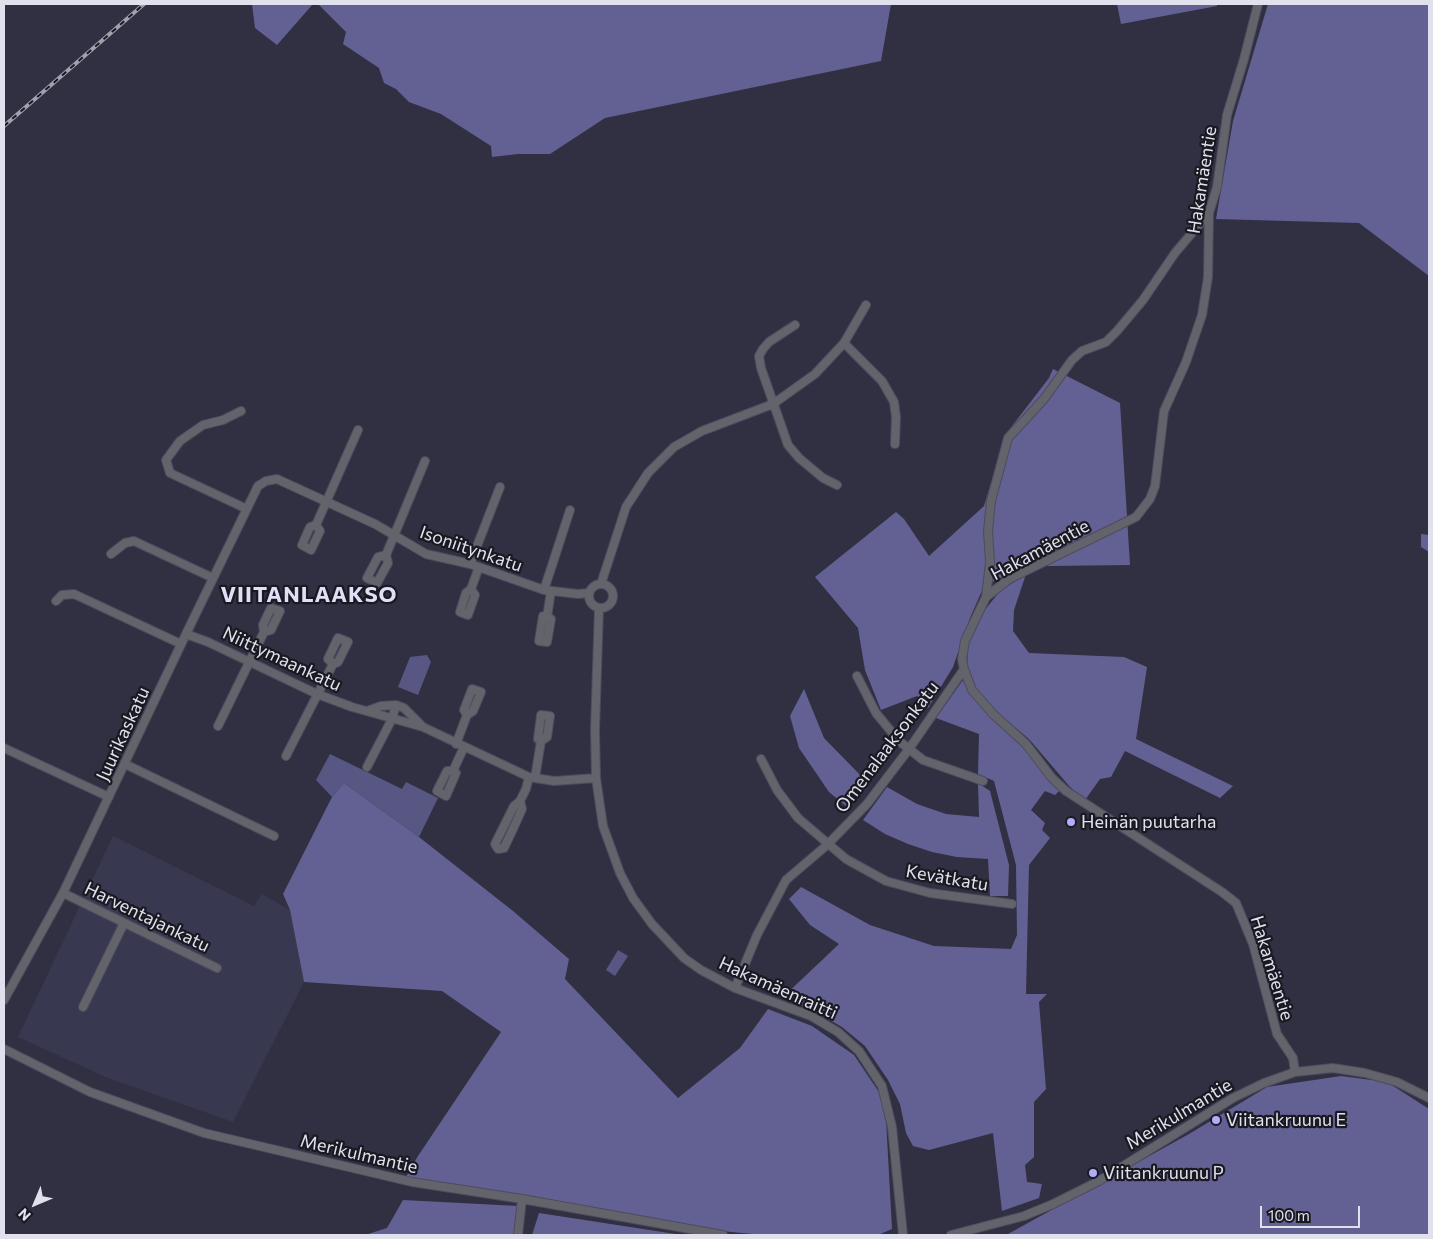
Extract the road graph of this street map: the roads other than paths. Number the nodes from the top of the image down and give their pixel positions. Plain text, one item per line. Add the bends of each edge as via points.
1 (1258, 4) edge
2 (1209, 213) junction
3 (866, 305) dead end
4 (795, 325) dead end
5 (844, 343) junction
6 (773, 404) junction
7 (242, 410) dead end
8 (358, 430) dead end
9 (895, 444) dead end
10 (425, 461) dead end
11 (266, 481) joint
12 (837, 485) dead end
13 (500, 487) dead end
14 (326, 501) junction
15 (247, 509) junction
16 (570, 510) dead end
17 (316, 525) dead end
18 (395, 536) junction
19 (111, 554) dead end
20 (386, 555) dead end
21 (470, 564) junction
22 (479, 567) junction
23 (213, 578) junction
24 (601, 584) junction
25 (472, 589) dead end
26 (547, 590) junction
27 (589, 593) junction
28 (986, 597) junction
29 (56, 601) dead end
30 (599, 608) junction
31 (547, 617) dead end
32 (264, 632) dead end
33 (186, 634) junction
34 (181, 644) junction
35 (251, 662) junction
36 (333, 664) dead end
37 (964, 669) junction
38 (858, 676) dead end
39 (317, 694) junction
40 (396, 706) junction
41 (367, 711) junction
42 (468, 715) dead end
43 (392, 719) junction
44 (218, 726) dead end
45 (423, 727) junction
46 (541, 741) dead end
47 (460, 746) junction
48 (4, 748) edge
49 (909, 749) junction
50 (286, 756) dead end
51 (761, 759) dead end
52 (126, 764) junction
53 (367, 767) dead end
54 (453, 771) dead end
55 (532, 778) junction
56 (596, 778) junction
57 (984, 780) dead end
58 (109, 797) junction
59 (520, 801) junction
60 (505, 825) junction
61 (513, 829) junction
62 (274, 836) dead end
63 (827, 845) junction
64 (63, 893) junction
65 (1012, 904) dead end
66 (124, 923) junction
67 (216, 968) dead end
68 (735, 988) junction
69 (4, 1000) edge
70 (83, 1006) dead end
71 (4, 1049) edge
72 (1295, 1072) junction
73 (1429, 1098) edge
74 (522, 1199) junction
75 (518, 1235) edge
76 (723, 1235) edge
77 (903, 1235) edge
78 (951, 1235) edge

1 - 2 street, Hakamäentie via 1227,115 1217,187
2 - 28 street via 1118,331 1106,342 1082,351 1072,360 1044,399 1008,438 991,501
2 - 28 street, Hakamäentie via 1208,277 1202,315 1164,411 1155,486 1150,499 1136,516 1010,579
3 - 5 street
4 - 6 street via 769,342 759,356
5 - 6 street via 815,374
5 - 9 street via 882,380 894,402
6 - 12 street via 788,445 823,478
6 - 24 street via 702,431 674,447 648,473 626,507
7 - 15 street via 223,420 203,425 180,441 166,460 170,473
8 - 14 street
10 - 18 street
11 - 14 street, Isoniitynkatu via 277,479
11 - 15 street, Juurikaskatu via 258,486
13 - 21 street
14 - 17 street
14 - 18 street, Isoniitynkatu
15 - 23 street, Juurikaskatu
16 - 26 street
18 - 20 street
18 - 21 street, Isoniitynkatu via 426,554
19 - 23 street via 125,543 134,541
21 - 22 street, Isoniitynkatu
22 - 25 street
22 - 26 street, Isoniitynkatu
23 - 33 street, Juurikaskatu
24 - 27 street via 594,586
24 - 30 street via 609,587 613,597 610,604
26 - 27 street, Isoniitynkatu
26 - 31 street
27 - 30 street via 592,604
28 - 37 street, Hakamäentie via 965,641
29 - 34 street via 62,595 74,594
30 - 56 street, Hakamäenraitti
32 - 35 street
33 - 34 street, Juurikaskatu
33 - 35 street, Niittymaankatu
34 - 52 street, Juurikaskatu
35 - 39 street, Niittymaankatu
35 - 44 street
36 - 39 street
37 - 49 street, Omenalaaksonkatu
37 - 72 street, Hakamäentie via 972,690 1026,744 1066,791 1236,904 1253,944 1277,1034 1293,1058
38 - 49 street via 876,713
39 - 41 street, Niittymaankatu
39 - 50 street
40 - 41 street via 381,706
40 - 43 street
40 - 45 street, Niittymaankatu via 404,708
41 - 43 street, Niittymaankatu
42 - 47 street
43 - 45 street, Niittymaankatu
43 - 53 street
45 - 47 street, Niittymaankatu
46 - 55 street
47 - 54 street
47 - 55 street, Niittymaankatu
48 - 58 street
49 - 57 street via 923,760
49 - 63 street, Omenalaaksonkatu via 867,804
51 - 63 street, Kevätkatu via 777,790 798,818
52 - 58 street, Juurikaskatu
52 - 62 street
55 - 56 street, Niittymaankatu via 554,781
55 - 59 street
56 - 68 street, Hakamäenraitti via 603,826 633,898 662,936 684,958
58 - 64 street, Juurikaskatu
59 - 60 street
59 - 61 street via 522,808
60 - 61 street
60 - 61 street via 495,844 498,849 504,848
63 - 65 street, Kevätkatu via 886,881 930,893
63 - 68 street, Omenalaaksonkatu via 786,880 757,935
64 - 66 street, Harventajankatu
64 - 69 street, Juurikaskatu
66 - 67 street, Harventajankatu
66 - 70 street
68 - 77 street, Hakamäenraitti via 811,1016 838,1032 859,1051 882,1086 892,1127
71 - 74 street, Merikulmantie via 90,1092 204,1133 412,1182
72 - 73 street, Merikulmantie via 1333,1068 1365,1073 1397,1082
72 - 78 street, Merikulmantie via 1233,1098 1099,1181 1053,1204 1024,1216
74 - 75 street
74 - 76 street, Merikulmantie

